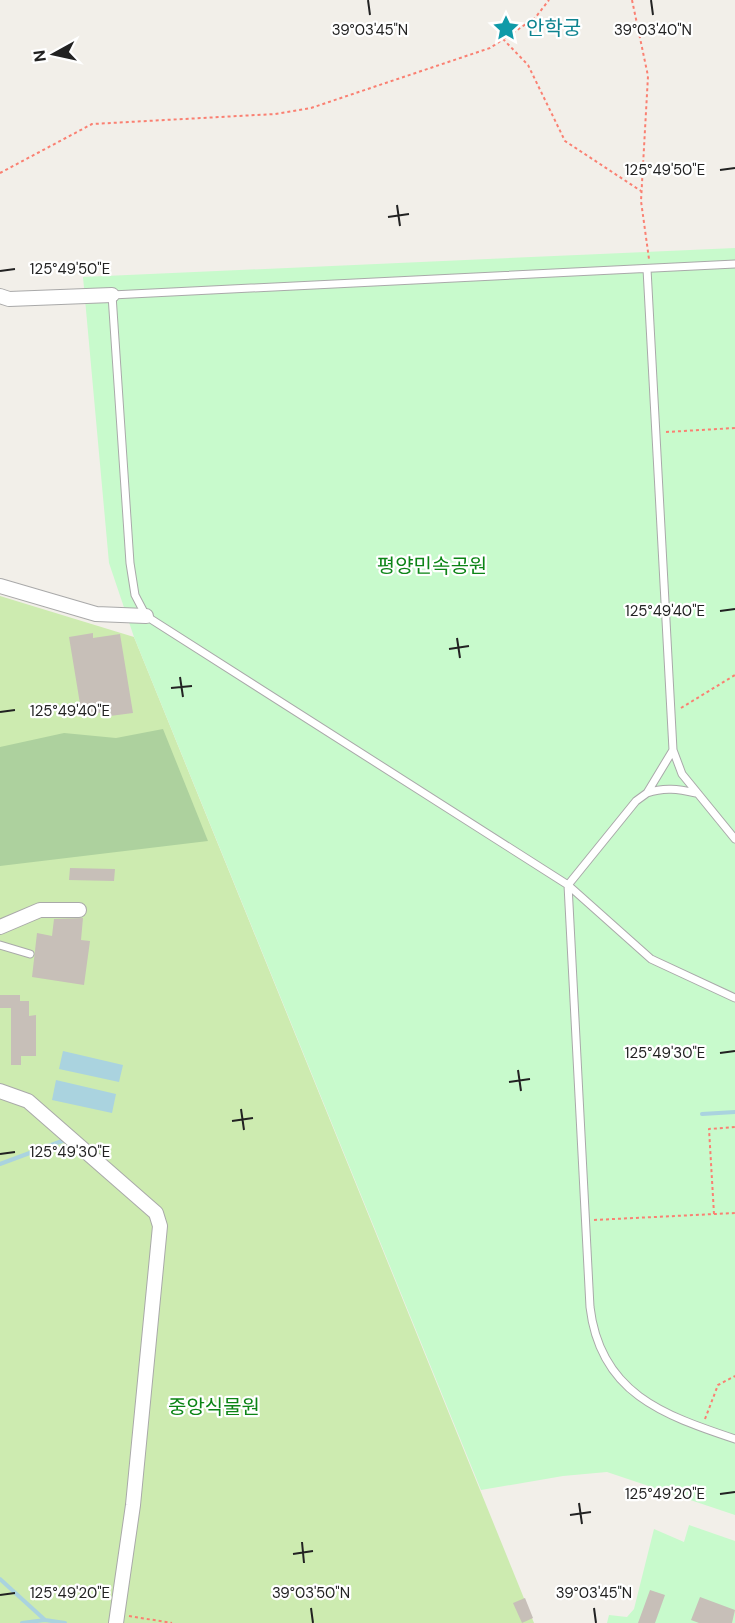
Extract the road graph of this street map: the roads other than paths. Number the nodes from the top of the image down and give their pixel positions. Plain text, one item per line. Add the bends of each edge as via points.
1 (735, 264) edge
2 (649, 269) junction
3 (112, 295) junction
4 (0, 296) edge
5 (0, 586) edge
6 (146, 616) junction
7 (673, 750) junction
8 (647, 793) junction
9 (696, 793) junction
10 (735, 838) edge
11 (568, 885) junction
12 (79, 910) dead end
13 (0, 927) edge
14 (0, 945) edge
15 (30, 954) dead end
16 (735, 998) edge
17 (0, 1091) edge
18 (735, 1439) edge
19 (117, 1618) edge

1 - 2 lane
2 - 3 lane
2 - 7 lane
3 - 4 street via 20,299
3 - 6 lane via 130,563 135,595
5 - 6 street via 96,614
6 - 11 lane
7 - 8 lane
7 - 9 lane via 682,774
8 - 9 lane via 659,789
8 - 11 lane via 636,801
9 - 10 lane
11 - 16 lane via 651,959
11 - 18 lane via 592,1324 598,1346 607,1363 641,1399 659,1411
12 - 13 street via 40,910
14 - 15 lane
17 - 19 street via 28,1101 156,1214 160,1226 133,1505

